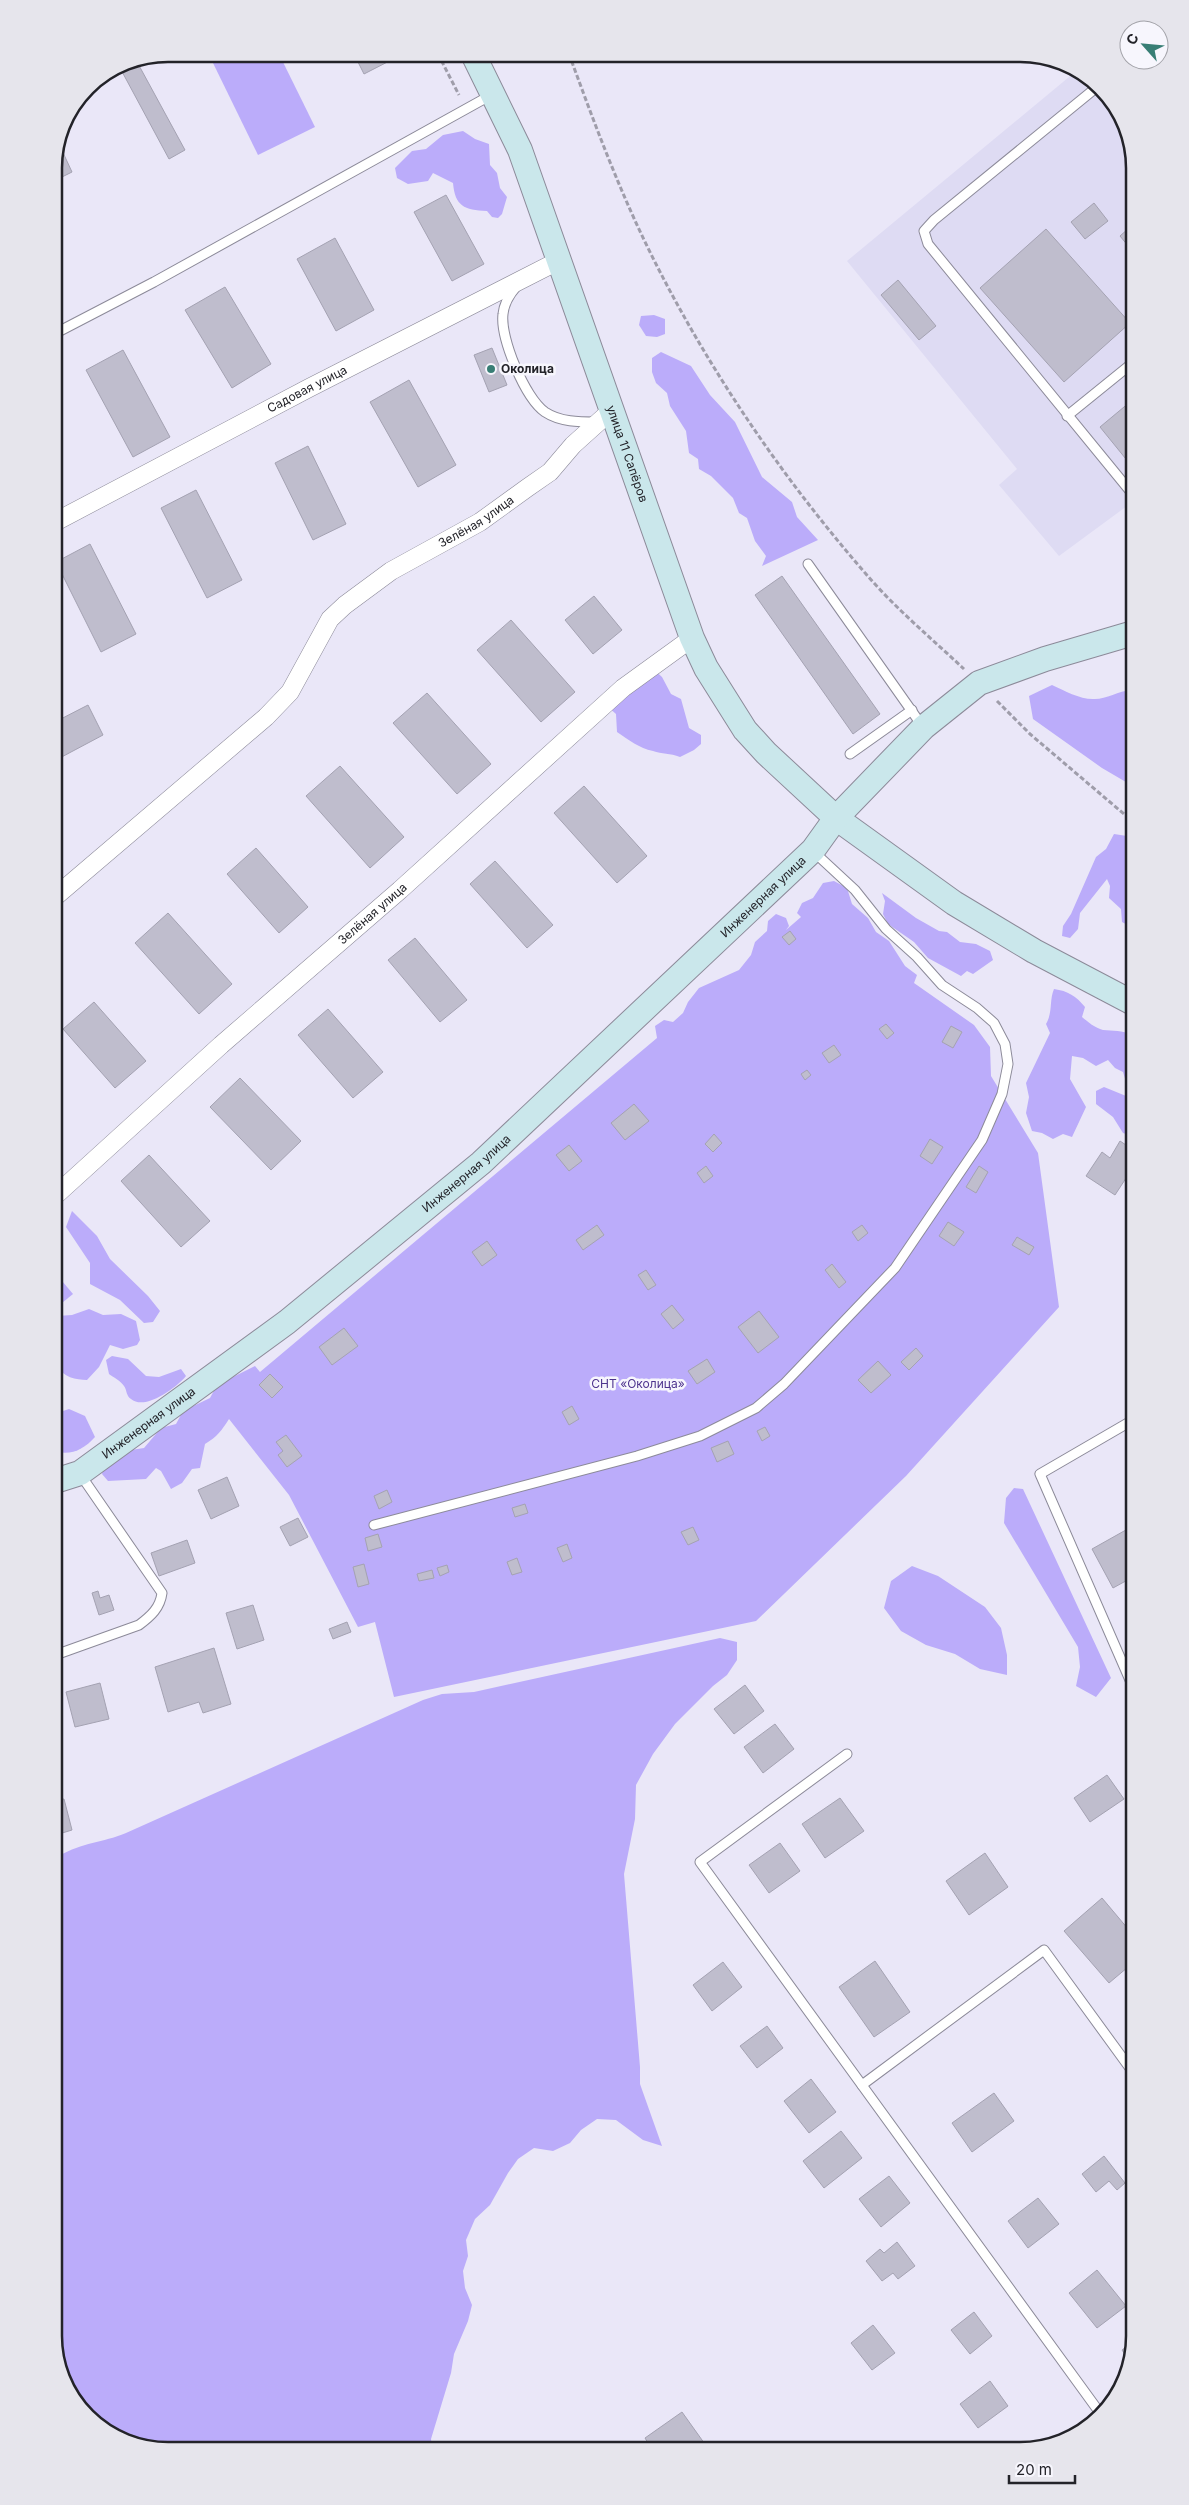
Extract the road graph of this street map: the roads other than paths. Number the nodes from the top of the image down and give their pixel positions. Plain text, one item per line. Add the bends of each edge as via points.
1 (477, 62) edge
2 (494, 62) edge
3 (1092, 91) edge
4 (493, 94) junction
5 (520, 150) junction
6 (560, 260) junction
7 (528, 276) junction
8 (63, 329) edge
9 (1126, 369) edge
10 (605, 416) junction
11 (1067, 416) junction
12 (1126, 486) edge
13 (63, 518) edge
14 (808, 564) dead end
15 (1126, 635) edge
16 (692, 638) junction
17 (918, 719) junction
18 (850, 754) dead end
19 (836, 818) junction
20 (813, 850) junction
21 (63, 890) edge
22 (1126, 999) edge
23 (63, 1189) edge
24 (1126, 1424) edge
25 (80, 1473) junction
26 (62, 1479) edge
27 (374, 1525) dead end
28 (62, 1652) edge
29 (1126, 1671) edge
30 (847, 1754) dead end
31 (1126, 2064) edge
32 (862, 2085) junction
33 (1097, 2409) edge

1 - 4 street, улица 11 Сапёров
2 - 5 street
3 - 11 lane via 924,231 928,244
4 - 5 street, улица 11 Сапёров
4 - 8 lane
5 - 6 street, улица 11 Сапёров
6 - 7 street, Садовая улица
6 - 10 street, улица 11 Сапёров
7 - 10 lane via 507,300 503,315 505,333 523,387 544,412 557,418
7 - 13 street, Садовая улица
9 - 11 lane
10 - 16 street, улица 11 Сапёров
10 - 21 street, Зелёная улица via 550,472 480,522 391,571 345,605 330,619 290,692 272,711
11 - 12 lane
14 - 17 lane
15 - 17 street, Инженерная улица via 979,683
16 - 19 street, улица 11 Сапёров via 706,668 745,730 766,754
16 - 23 street, Зелёная улица via 623,688
17 - 18 lane
17 - 19 street, Инженерная улица
19 - 20 street, Инженерная улица
19 - 22 street, улица 11 Сапёров via 954,903 1034,952
20 - 25 street, Инженерная улица via 481,1163 287,1322
20 - 27 lane via 855,890 886,929 942,985 994,1022 1005,1044 1008,1064 1002,1094 982,1140 895,1268 784,1384 756,1408 700,1436 637,1456
24 - 29 lane via 1040,1474
25 - 26 street, Инженерная улица
25 - 28 lane via 162,1593 150,1617 139,1625
30 - 32 lane via 700,1862
31 - 32 lane via 1044,1950
32 - 33 lane

